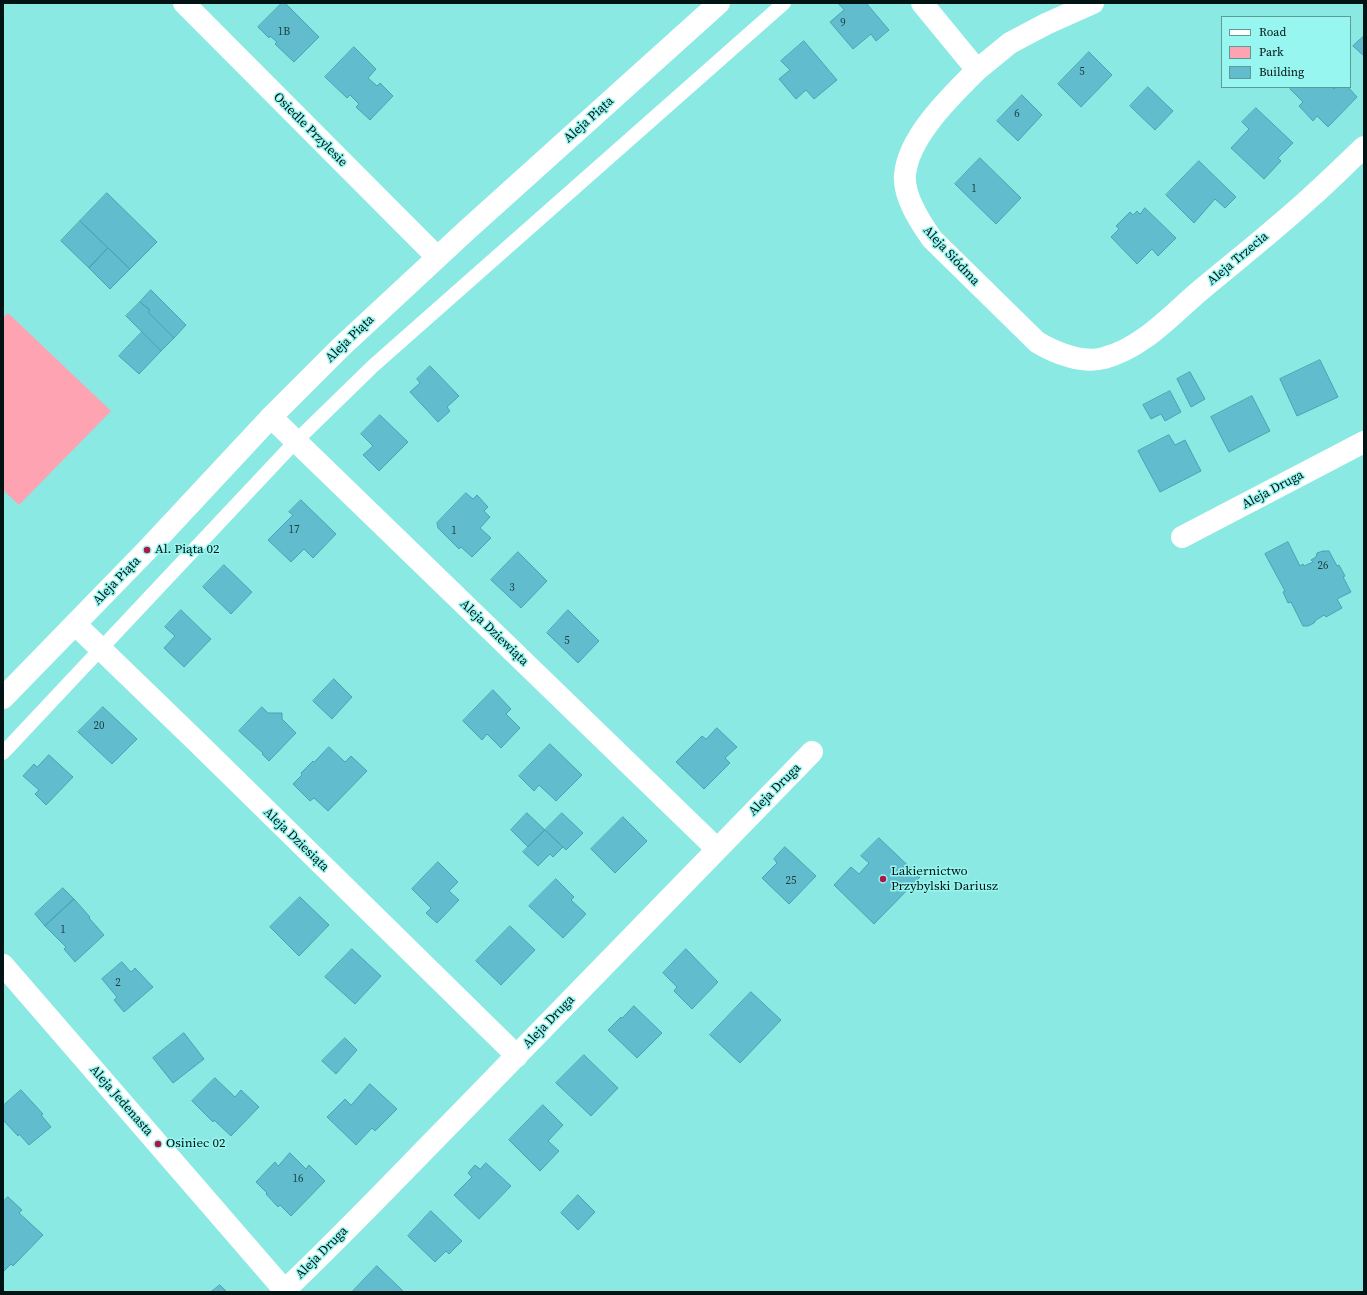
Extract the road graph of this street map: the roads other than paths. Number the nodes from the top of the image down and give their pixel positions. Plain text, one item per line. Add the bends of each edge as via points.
1 (184, 3) edge
2 (719, 3) edge
3 (784, 3) edge
4 (922, 3) edge
5 (1093, 3) edge
6 (977, 70) junction
7 (1364, 147) edge
8 (437, 257) junction
9 (1103, 359) joint
10 (271, 417) junction
11 (296, 441) junction
12 (1364, 442) edge
13 (1182, 537) dead end
14 (75, 624) junction
15 (101, 650) junction
16 (3, 698) edge
17 (812, 752) dead end
18 (3, 753) edge
19 (717, 849) junction
20 (3, 965) edge
21 (517, 1056) junction
22 (285, 1291) edge

1 - 8 street, Osiedle Przylesie
2 - 8 street, Aleja Piąta
3 - 11 lane via 373,366
4 - 6 street
5 - 6 street, Aleja Siódma via 1010,43
6 - 9 street, Aleja Siódma via 944,104 918,139 905,175 913,209 932,238 1037,342 1052,351 1069,356 1088,360
7 - 9 street, Aleja Trzecia via 1310,198 1149,335
8 - 10 street, Aleja Piąta
10 - 11 street, Aleja Dziewiąta
10 - 14 street, Aleja Piąta
11 - 15 lane
11 - 19 street, Aleja Dziewiąta
12 - 13 street, Aleja Druga
14 - 15 street, Aleja Dziesiąta
14 - 16 street, Aleja Piąta
15 - 18 lane
15 - 21 street, Aleja Dziesiąta
17 - 19 street, Aleja Druga
19 - 21 street, Aleja Druga
20 - 22 street, Aleja Jedenasta
21 - 22 street, Aleja Druga

